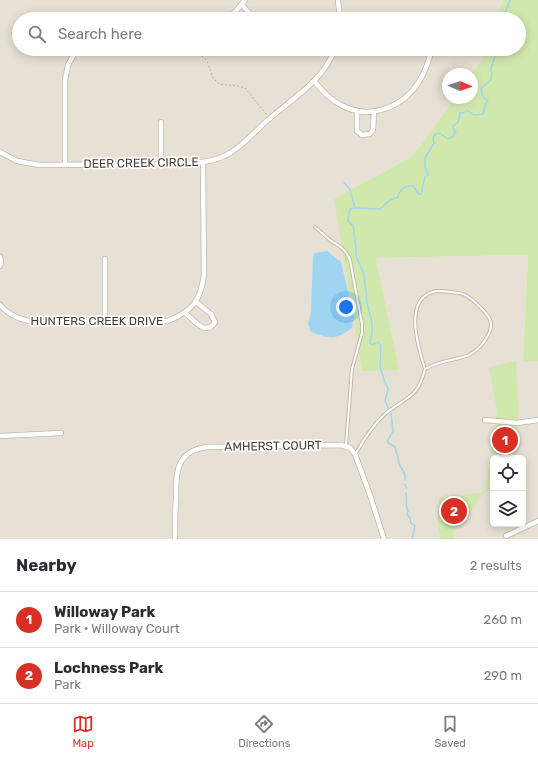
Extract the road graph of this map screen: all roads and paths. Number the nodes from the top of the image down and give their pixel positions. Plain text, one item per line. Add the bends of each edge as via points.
1 (245, 0) edge
2 (338, 0) edge
3 (242, 5) junction
4 (236, 12) edge
5 (248, 12) edge
6 (339, 12) edge
7 (73, 56) edge
8 (202, 56) edge
9 (332, 56) edge
10 (430, 56) edge
11 (314, 81) junction
12 (357, 111) junction
13 (374, 112) junction
14 (269, 118) junction
15 (162, 122) dead end
16 (0, 152) edge
17 (204, 163) junction
18 (65, 164) junction
19 (161, 164) junction
20 (315, 227) dead end
21 (0, 257) edge
22 (105, 259) dead end
23 (0, 266) edge
24 (196, 302) junction
25 (0, 305) edge
26 (185, 313) junction
27 (105, 322) junction
28 (425, 369) junction
29 (485, 420) dead end
30 (538, 420) edge
31 (61, 433) dead end
32 (0, 436) edge
33 (346, 446) junction
34 (355, 454) junction
35 (538, 521) edge
36 (506, 536) dead end
37 (175, 539) edge
38 (384, 539) edge

1 - 3 street
2 - 6 street
3 - 4 street
3 - 5 street
7 - 18 street via 65,80
8 - 14 path via 207,61 213,78 219,84 245,88
9 - 11 street, DEER CREEK CIRCLE via 325,69
10 - 13 street via 425,71 412,91 393,106
11 - 12 street via 335,102
11 - 14 street, DEER CREEK CIRCLE
12 - 13 street
12 - 13 street via 358,130 362,135 370,134 373,130
14 - 17 street, DEER CREEK CIRCLE via 230,153
15 - 19 street
16 - 18 street, DEER CREEK CIRCLE via 29,164
17 - 19 street, DEER CREEK CIRCLE
17 - 24 street, HUNTERS CREEK DRIVE via 204,274
18 - 19 street, DEER CREEK CIRCLE
20 - 33 lane via 339,245 350,260 362,324 352,369
21 - 23 street
22 - 27 street
24 - 26 street, HUNTERS CREEK DRIVE
24 - 26 street via 211,314 215,322 212,327 202,327
25 - 27 street, HUNTERS CREEK DRIVE via 14,316 30,322
26 - 27 street, HUNTERS CREEK DRIVE via 168,321
28 - 28 lane via 439,362 471,354 484,341 491,328 491,322 472,298 464,294 437,291 427,294 421,300 416,309 416,329
28 - 34 lane via 414,393 377,422
29 - 30 street via 518,423
31 - 32 street
33 - 34 street
33 - 37 street, AMHERST COURT via 207,447 185,455 177,472
34 - 38 street
35 - 36 street

